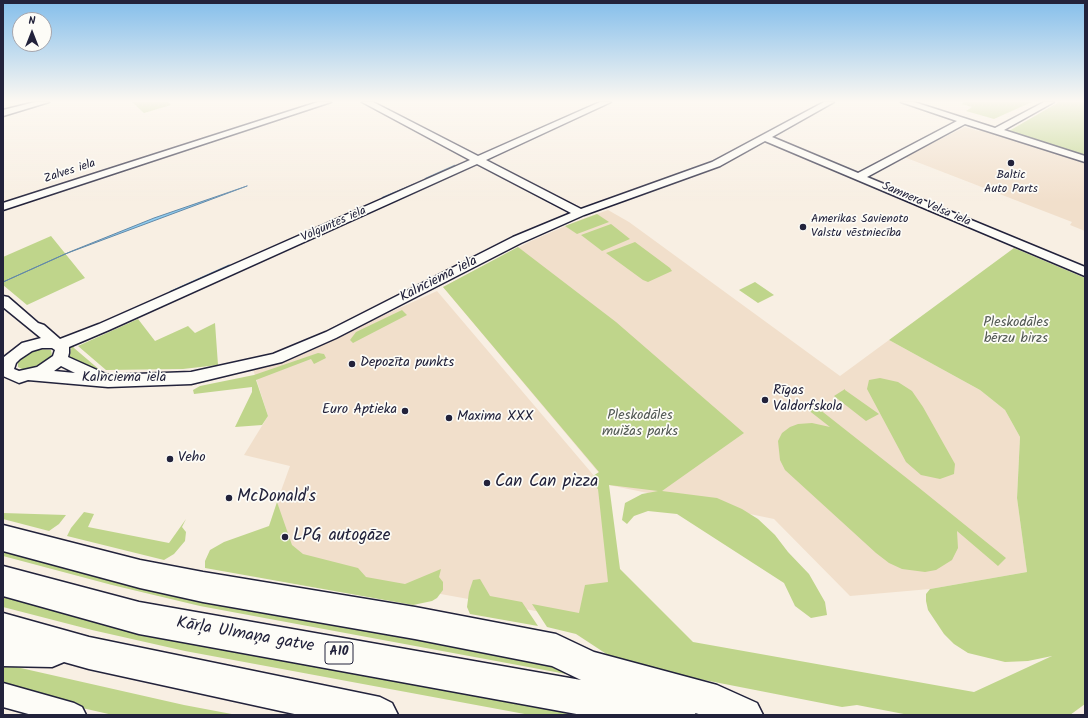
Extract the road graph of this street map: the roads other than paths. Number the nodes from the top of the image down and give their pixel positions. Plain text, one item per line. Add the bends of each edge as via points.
1 (224, 136) edge
2 (432, 136) edge
3 (534, 136) edge
4 (770, 136) edge
5 (936, 136) edge
6 (1013, 136) edge
7 (766, 138) junction
8 (1085, 159) edge
9 (480, 160) junction
10 (858, 176) junction
11 (3, 207) edge
12 (580, 213) junction
13 (1085, 272) edge
14 (3, 300) edge
15 (32, 326) junction
16 (26, 348) junction
17 (57, 349) junction
18 (5, 358) edge
19 (29, 375) junction
20 (108, 381) junction
21 (3, 538) edge
22 (3, 581) edge
23 (3, 629) edge
24 (3, 650) edge
25 (89, 652) junction
26 (3, 695) edge
27 (74, 715) edge
28 (377, 715) edge
29 (678, 715) edge
30 (745, 715) edge

1 - 11 street, Zalves iela
2 - 9 street
3 - 9 street, Volguntes iela
4 - 7 street, Kalnciema iela
5 - 10 street
6 - 8 street
7 - 10 street, Samnera Velsa iela
7 - 12 street, Kalnciema iela via 716,164
9 - 12 street
9 - 17 street, Volguntes iela
10 - 13 street, Samnera Velsa iela
12 - 20 street, Kalnciema iela via 517,240 331,335 277,358 191,378
14 - 15 street
15 - 16 street via 33,336
15 - 17 street via 39,328
16 - 17 street via 42,343
16 - 18 street
17 - 19 street via 41,372
17 - 20 street
18 - 19 street, Kalnciema iela via 6,371 9,374 20,377
19 - 20 street, Kalnciema iela
21 - 30 highway via 203,588 415,623 556,650 589,667 717,702
22 - 29 highway, Kārļa Ulmaņa gatve / A10 via 139,618
23 - 25 highway
24 - 25 highway
25 - 28 highway
26 - 27 street

